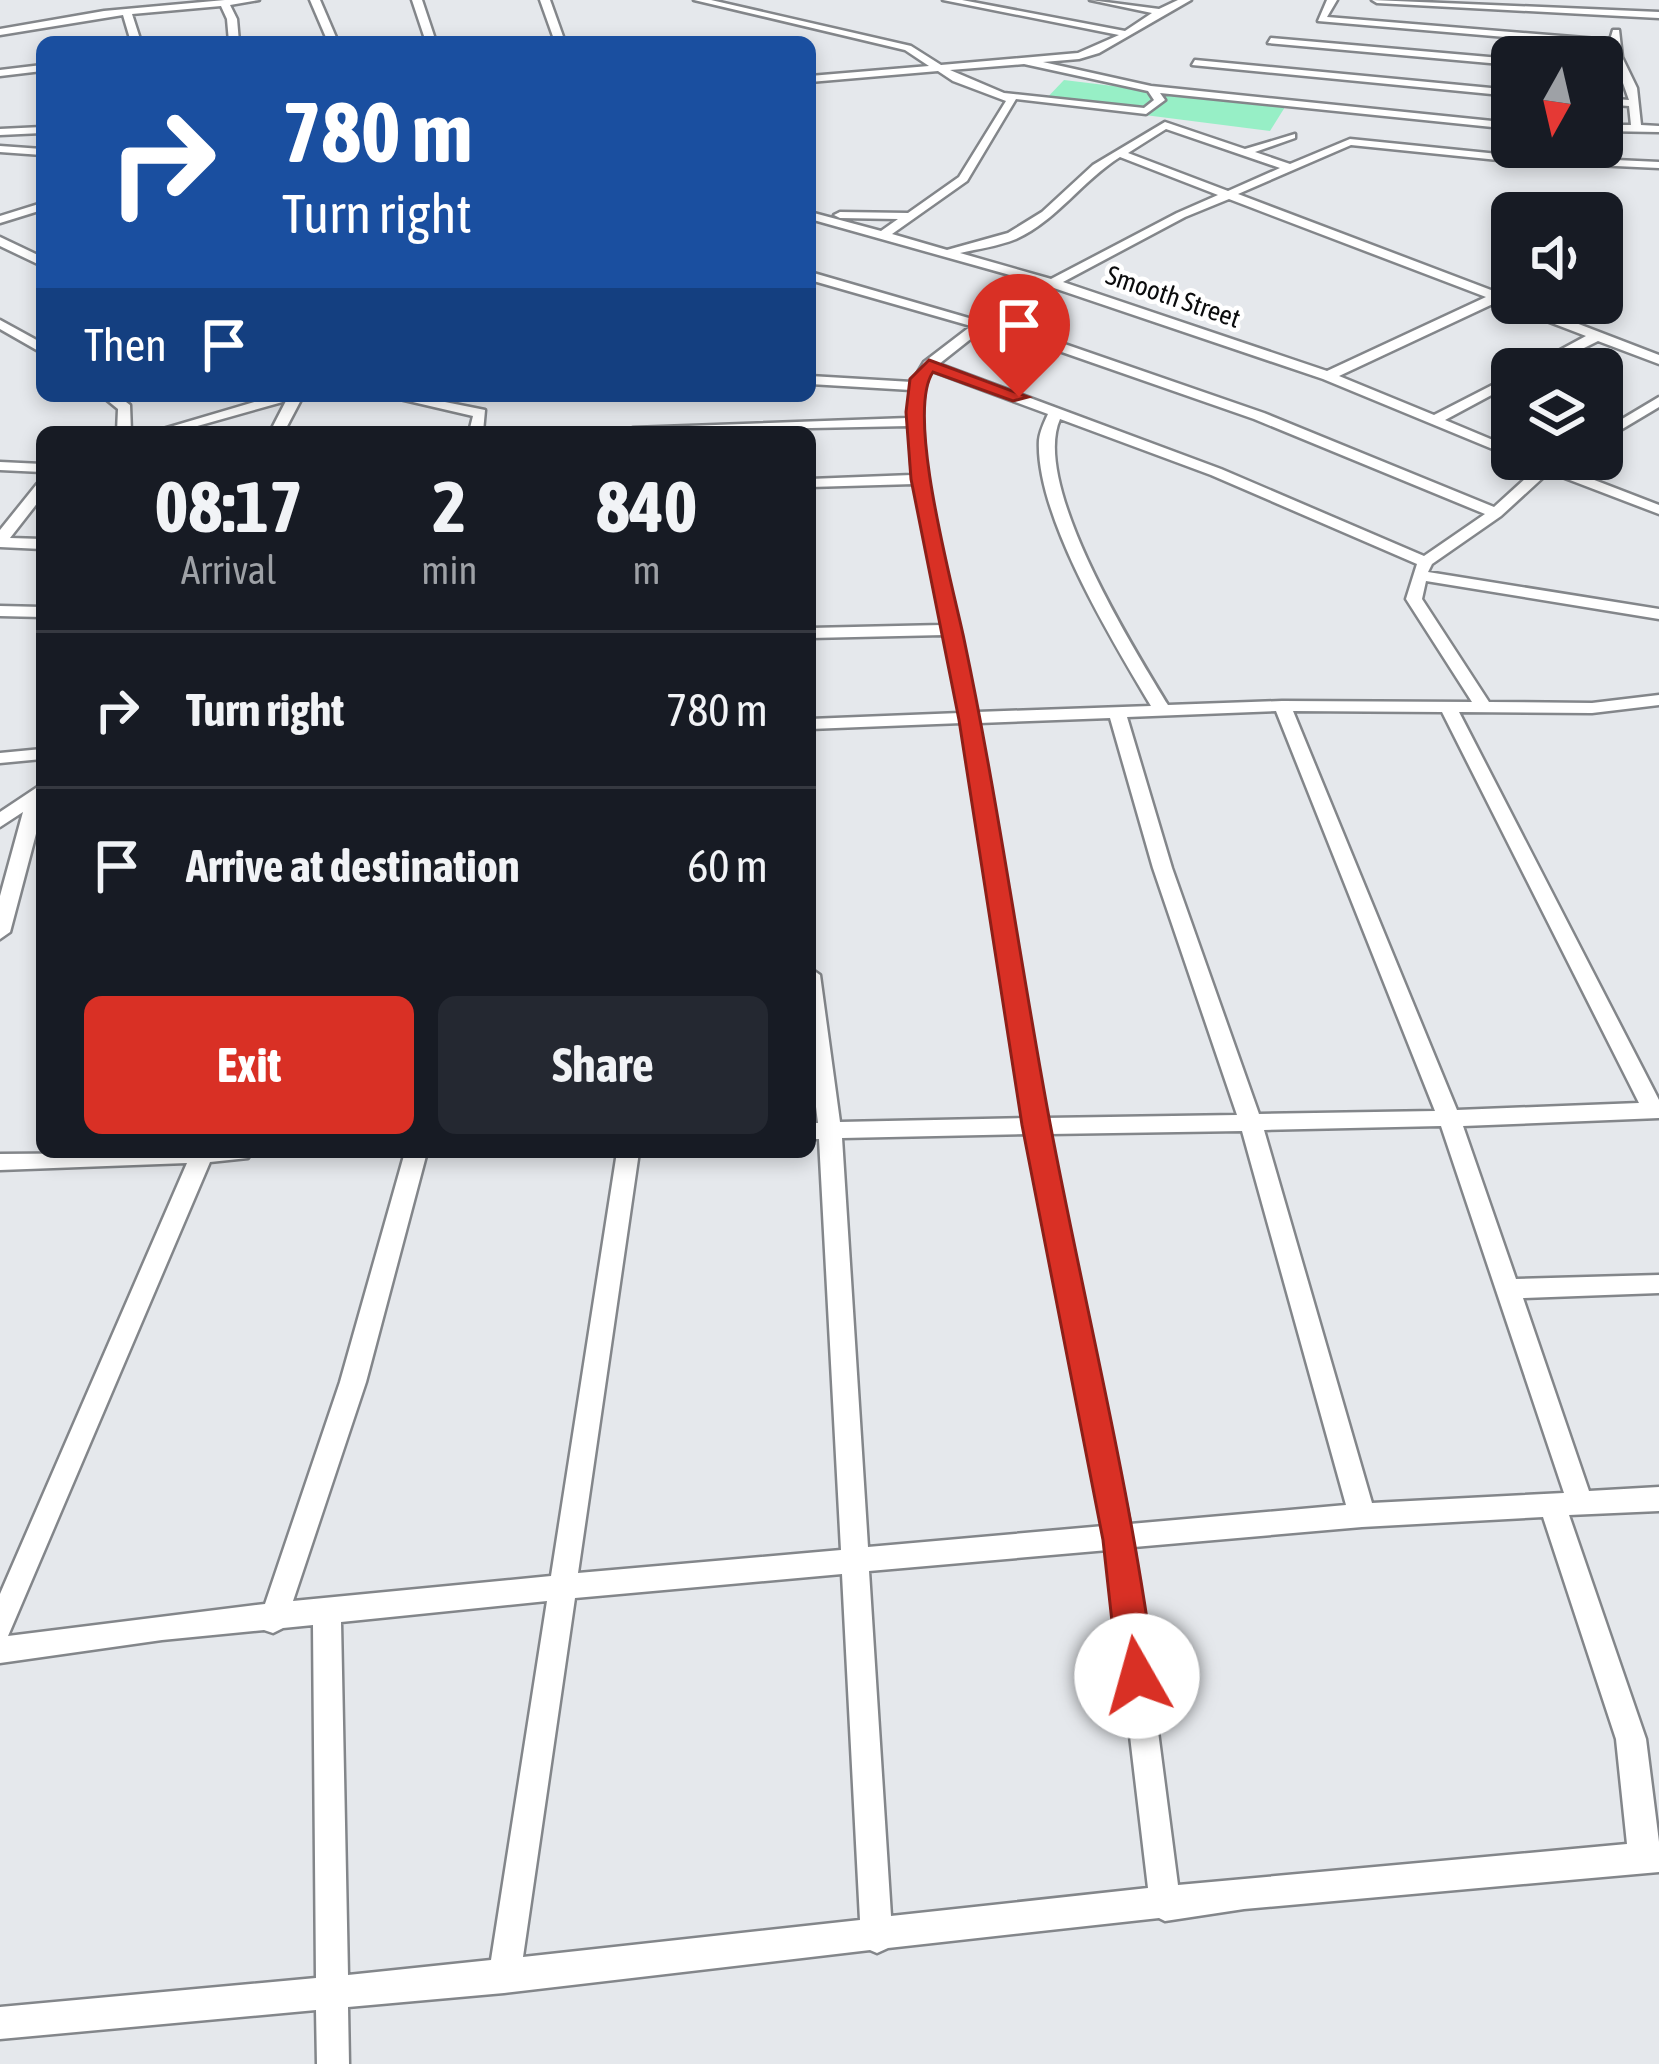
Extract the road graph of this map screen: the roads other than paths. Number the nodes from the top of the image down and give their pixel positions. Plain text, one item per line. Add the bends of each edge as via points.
1 (174, 0) edge
2 (254, 0) edge
3 (315, 0) edge
4 (417, 0) edge
5 (545, 0) edge
6 (698, 0) edge
7 (948, 0) edge
8 (1014, 0) edge
9 (1096, 0) edge
10 (1186, 0) edge
11 (1333, 0) edge
12 (1377, 0) edge
13 (79, 1) edge
14 (224, 3) edge
15 (195, 5) junction
16 (1564, 5) edge
17 (999, 10) junction
18 (1156, 11) junction
19 (127, 12) junction
20 (104, 14) junction
21 (1619, 14) junction
22 (1659, 15) edge
23 (30, 26) junction
24 (2, 30) edge
25 (1127, 34) junction
26 (43, 36) edge
27 (134, 36) edge
28 (233, 36) edge
29 (330, 36) edge
30 (429, 36) edge
31 (558, 36) edge
32 (1529, 36) edge
33 (1616, 36) edge
34 (1271, 41) dead end
35 (1491, 60) edge
36 (1025, 61) junction
37 (1195, 63) dead end
38 (36, 69) edge
39 (939, 69) junction
40 (0, 73) edge
41 (1623, 73) edge
42 (816, 79) edge
43 (1151, 89) junction
44 (1491, 91) edge
45 (1008, 95) junction
46 (1623, 102) edge
47 (1633, 103) junction
48 (1491, 124) edge
49 (36, 126) edge
50 (1623, 128) edge
51 (1636, 128) junction
52 (1659, 129) edge
53 (0, 132) edge
54 (1291, 136) dead end
55 (0, 149) edge
56 (36, 152) edge
57 (1248, 152) junction
58 (1122, 154) junction
59 (1659, 165) edge
60 (1291, 168) junction
61 (1232, 194) junction
62 (36, 208) edge
63 (816, 215) edge
64 (908, 216) junction
65 (816, 217) edge
66 (0, 220) edge
67 (882, 236) junction
68 (0, 241) edge
69 (994, 244) junction
70 (945, 254) junction
71 (36, 259) edge
72 (974, 263) junction
73 (816, 278) edge
74 (1045, 282) junction
75 (1491, 295) edge
76 (1491, 300) edge
77 (983, 323) junction
78 (0, 324) edge
79 (1566, 324) edge
80 (1597, 336) junction
81 (36, 345) edge
82 (1573, 348) edge
83 (1659, 360) edge
84 (929, 365) junction
85 (1328, 376) junction
86 (816, 380) edge
87 (918, 386) junction
88 (1491, 391) edge
89 (1659, 401) edge
90 (271, 402) edge
91 (424, 402) edge
92 (1056, 412) junction
93 (1433, 421) junction
94 (916, 422) junction
95 (1623, 424) edge
96 (182, 426) edge
97 (477, 426) edge
98 (803, 426) edge
99 (1491, 444) edge
100 (0, 466) edge
101 (36, 469) edge
102 (920, 479) junction
103 (1536, 480) edge
104 (1581, 480) edge
105 (816, 483) edge
106 (36, 495) edge
107 (1659, 510) edge
108 (1496, 513) junction
109 (0, 541) edge
110 (36, 544) edge
111 (1422, 568) junction
112 (0, 610) edge
113 (36, 612) edge
114 (1659, 614) edge
115 (952, 631) junction
116 (816, 633) edge
117 (1659, 700) edge
118 (1447, 705) junction
119 (1282, 706) junction
120 (1483, 706) junction
121 (1163, 712) junction
122 (1118, 714) junction
123 (970, 720) junction
124 (816, 724) edge
125 (36, 755) edge
126 (0, 758) edge
127 (36, 793) edge
128 (36, 804) edge
129 (0, 821) edge
130 (0, 932) edge
131 (816, 1069) edge
132 (1656, 1110) edge
133 (1250, 1120) junction
134 (1451, 1122) junction
135 (1036, 1125) junction
136 (820, 1131) edge
137 (65, 1158) edge
138 (200, 1158) edge
139 (414, 1158) edge
140 (627, 1158) edge
141 (0, 1162) edge
142 (1659, 1284) edge
143 (1507, 1289) junction
144 (1659, 1499) edge
145 (1567, 1506) junction
146 (1362, 1515) junction
147 (1120, 1540) junction
148 (853, 1562) junction
149 (562, 1587) junction
150 (327, 1614) junction
151 (273, 1620) junction
152 (0, 1626) edge
153 (0, 1650) edge
154 (1652, 1858) edge
155 (1165, 1904) junction
156 (877, 1937) junction
157 (504, 1977) junction
158 (334, 1997) junction
159 (0, 2023) edge
160 (333, 2064) edge

1 - 15 street
2 - 14 street
3 - 29 street
4 - 30 street
5 - 31 street
6 - 39 street via 908,48
7 - 17 street
8 - 17 street
9 - 18 street
10 - 18 street
11 - 32 street via 1321,19
12 - 16 street
13 - 20 street
14 - 15 street
14 - 28 street
15 - 19 street
16 - 21 street
17 - 25 street
18 - 25 street
19 - 20 street
19 - 27 street
20 - 23 street
21 - 22 street
21 - 33 street
23 - 24 street
23 - 26 street
25 - 36 street via 1098,51
34 - 35 street
36 - 39 street
36 - 43 street
37 - 44 street
38 - 40 street
39 - 42 street
39 - 45 street
41 - 47 street
43 - 45 street via 1160,100 1146,111
43 - 48 street
45 - 64 street via 1011,103 968,174
46 - 47 street
47 - 51 street
49 - 53 street
50 - 51 street
51 - 52 street
54 - 57 street
55 - 56 street
57 - 58 street via 1169,125
57 - 60 street
58 - 61 street
58 - 69 street
59 - 60 street via 1354,142
60 - 61 street
61 - 74 street
61 - 75 street
62 - 66 street
63 - 64 street
64 - 67 street
65 - 67 street, Smooth Street
67 - 70 street, Smooth Street
68 - 71 street
69 - 70 street
69 - 72 street
70 - 72 street, Smooth Street
72 - 74 street, Smooth Street
73 - 77 street
74 - 77 street
74 - 85 street, Smooth Street
76 - 85 street
77 - 84 street
77 - 108 street via 1258,416
78 - 81 street
79 - 80 street
80 - 82 street
80 - 83 street
84 - 87 street
84 - 92 street
85 - 93 street, Smooth Street
86 - 87 street
87 - 94 street
88 - 93 street
89 - 95 street
90 - 96 street
91 - 97 street via 479,413
92 - 111 street via 1216,472
92 - 121 street via 1046,436 1054,489 1119,639
93 - 99 street, Smooth Street
94 - 98 street
94 - 102 street
100 - 101 street
102 - 105 street
102 - 115 street
103 - 108 street
104 - 107 street
106 - 109 street
108 - 111 street
109 - 110 street
111 - 114 street
111 - 120 street via 1414,599
112 - 113 street
115 - 116 street
115 - 123 street
117 - 120 street
118 - 119 street
118 - 120 street
118 - 132 street
119 - 121 street
119 - 134 street
121 - 122 street
122 - 123 street
122 - 133 street via 1148,828
123 - 124 street
123 - 135 street
125 - 126 street
127 - 129 street
128 - 130 street
131 - 136 street
132 - 134 street
133 - 134 street
133 - 135 street
133 - 146 street
134 - 143 street
135 - 136 street
135 - 147 street
136 - 148 street
137 - 141 street
138 - 152 street
139 - 151 street via 353,1382
140 - 149 street
142 - 143 street
143 - 145 street
144 - 145 street
145 - 146 street
145 - 154 street via 1631,1739
146 - 147 street
147 - 148 street
147 - 155 street
148 - 149 street
148 - 156 street
149 - 150 street
149 - 157 street
150 - 151 street
150 - 158 street
151 - 153 street
154 - 155 street
155 - 156 street
156 - 157 street
157 - 158 street
158 - 159 street
158 - 160 street

